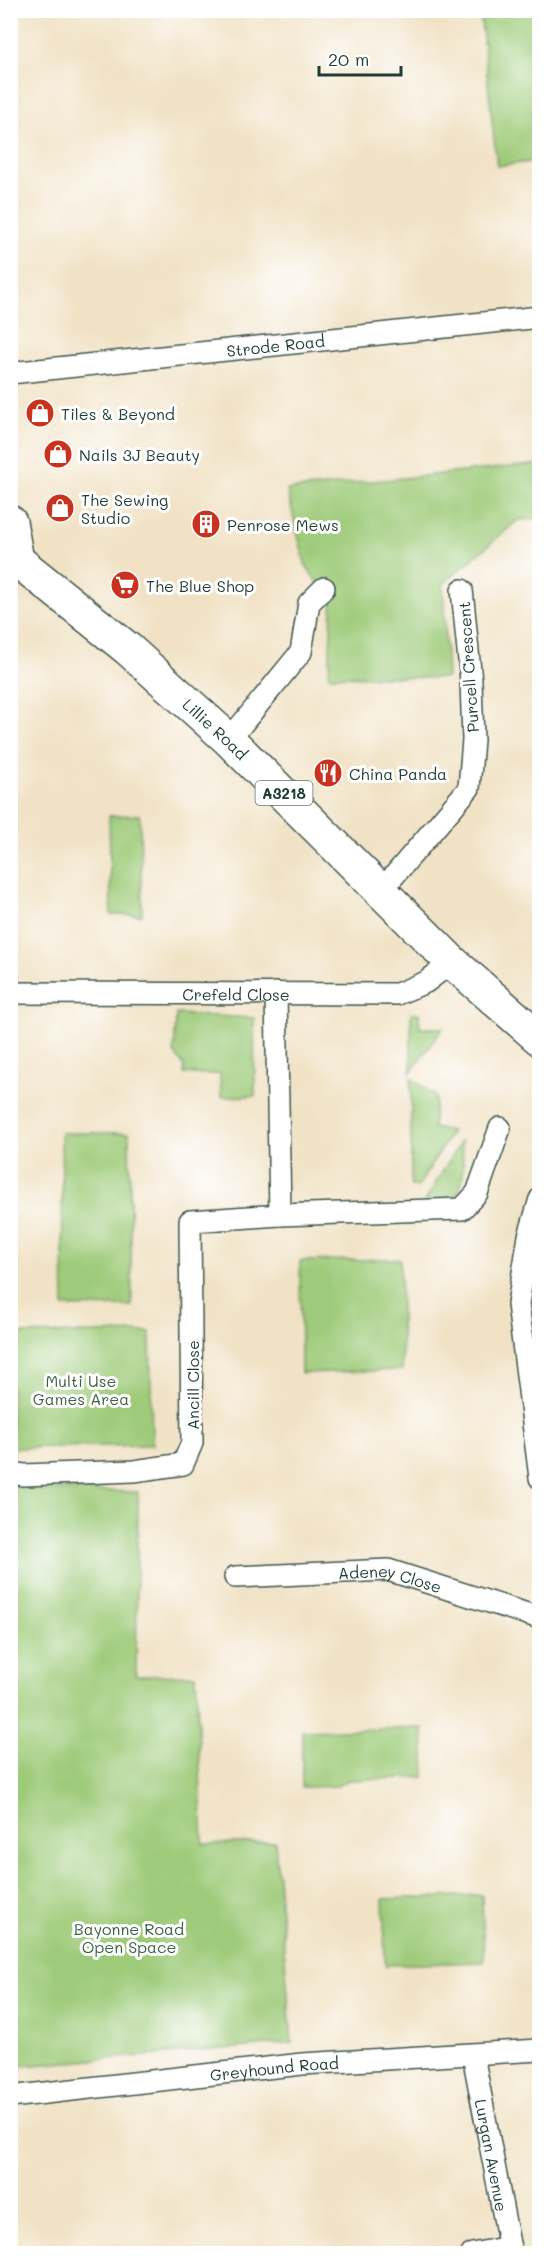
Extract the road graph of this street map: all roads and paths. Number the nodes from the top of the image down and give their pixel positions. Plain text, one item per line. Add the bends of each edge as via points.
1 (540, 317) edge
2 (10, 373) edge
3 (10, 522) edge
4 (14, 559) edge
5 (324, 588) dead end
6 (462, 590) dead end
7 (229, 740) junction
8 (381, 891) junction
9 (452, 962) junction
10 (10, 993) edge
11 (276, 993) junction
12 (540, 1039) edge
13 (500, 1128) dead end
14 (540, 1200) edge
15 (280, 1215) junction
16 (10, 1472) edge
17 (540, 1478) edge
18 (235, 1578) dead end
19 (540, 1618) edge
20 (540, 2050) edge
21 (473, 2055) junction
22 (10, 2097) edge
23 (511, 2250) edge
24 (472, 2253) edge

1 - 2 street, Strode Road
3 - 4 main road
4 - 7 main road, Lillie Road / A3218 via 128,649
5 - 7 street via 309,603 301,652
6 - 8 street, Purcell Crescent via 473,716 469,788
7 - 8 main road, Lillie Road / A3218
8 - 9 main road, Lillie Road / A3218
9 - 11 street, Crefeld Close via 426,982 397,994
9 - 12 main road, Lillie Road / A3218
10 - 11 street, Crefeld Close
11 - 15 street
13 - 15 street, Ancill Close via 477,1193 462,1209
14 - 17 street via 529,1236 518,1304
15 - 16 street, Ancill Close via 190,1221 192,1443 183,1464 134,1471 23,1475
18 - 19 street, Adeney Close via 388,1570
20 - 21 street, Greyhound Road
21 - 22 street, Greyhound Road via 302,2064
21 - 23 street, Lurgan Avenue
23 - 24 street

